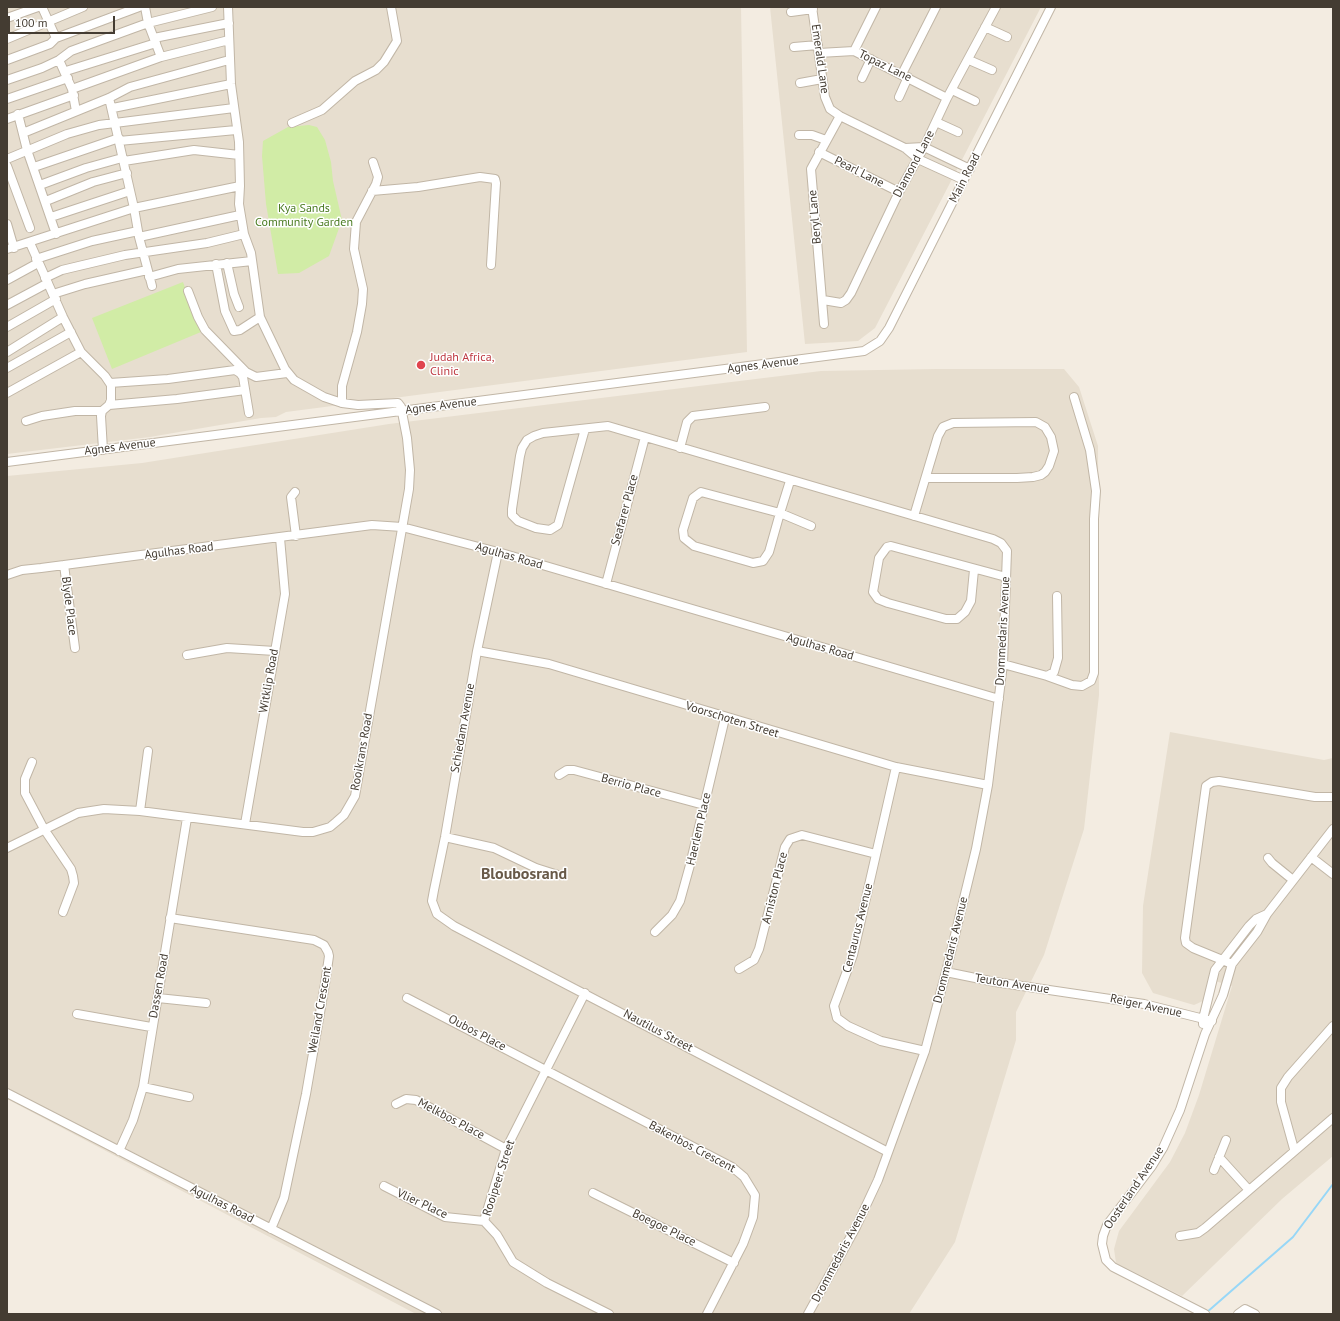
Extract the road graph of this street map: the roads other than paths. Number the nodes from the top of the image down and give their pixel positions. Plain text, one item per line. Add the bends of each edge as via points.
1 (38, 7) edge
2 (42, 7) edge
3 (83, 7) edge
4 (139, 7) edge
5 (145, 7) edge
6 (212, 7) edge
7 (228, 7) edge
8 (391, 7) edge
9 (876, 7) edge
10 (936, 7) edge
11 (996, 7) edge
12 (1051, 7) edge
13 (813, 8) edge
14 (791, 12) dead end
15 (7, 18) edge
16 (47, 22) junction
17 (148, 22) junction
18 (229, 23) junction
19 (985, 27) junction
20 (1007, 37) dead end
21 (56, 38) junction
22 (7, 39) edge
23 (155, 40) junction
24 (229, 40) junction
25 (794, 47) dead end
26 (818, 49) junction
27 (854, 51) junction
28 (161, 57) junction
29 (871, 59) junction
30 (7, 60) edge
31 (60, 60) junction
32 (230, 60) junction
33 (969, 60) junction
34 (992, 70) dead end
35 (67, 75) junction
36 (905, 76) junction
37 (862, 78) dead end
38 (822, 79) junction
39 (7, 80) edge
40 (800, 83) dead end
41 (231, 84) junction
42 (952, 90) junction
43 (73, 92) junction
44 (899, 97) dead end
45 (109, 98) junction
46 (947, 98) junction
47 (7, 99) edge
48 (975, 101) dead end
49 (113, 108) junction
50 (234, 108) junction
51 (76, 111) junction
52 (18, 114) junction
53 (840, 116) junction
54 (7, 119) edge
55 (936, 122) junction
56 (292, 123) dead end
57 (116, 124) junction
58 (236, 130) junction
59 (958, 132) dead end
60 (23, 133) junction
61 (799, 135) dead end
62 (119, 140) junction
63 (826, 140) junction
64 (924, 147) junction
65 (905, 148) junction
66 (27, 150) junction
67 (819, 152) junction
68 (239, 154) junction
69 (7, 158) edge
70 (918, 159) junction
71 (123, 160) junction
72 (373, 162) dead end
73 (7, 166) edge
74 (34, 167) junction
75 (970, 169) junction
76 (127, 173) junction
77 (964, 180) junction
78 (40, 185) junction
79 (240, 186) junction
80 (130, 191) junction
81 (372, 191) junction
82 (899, 192) junction
83 (46, 201) junction
84 (134, 208) junction
85 (240, 215) junction
86 (51, 217) junction
87 (7, 224) edge
88 (30, 228) dead end
89 (56, 234) junction
90 (138, 234) junction
91 (244, 234) junction
92 (30, 243) junction
93 (10, 249) edge
94 (144, 253) junction
95 (37, 261) junction
96 (252, 261) junction
97 (228, 263) junction
98 (216, 264) junction
99 (491, 265) dead end
100 (150, 278) junction
101 (7, 280) edge
102 (47, 281) junction
103 (188, 291) dead end
104 (54, 296) junction
105 (823, 300) junction
106 (7, 305) edge
107 (239, 307) dead end
108 (63, 317) junction
109 (260, 317) junction
110 (824, 324) dead end
111 (7, 327) edge
112 (71, 332) junction
113 (874, 346) joint
114 (7, 352) edge
115 (81, 352) junction
116 (7, 368) edge
117 (288, 373) junction
118 (110, 383) junction
119 (245, 390) junction
120 (7, 393) edge
121 (1074, 397) dead end
122 (342, 403) junction
123 (109, 405) junction
124 (765, 407) dead end
125 (102, 411) junction
126 (402, 411) junction
127 (249, 413) dead end
128 (26, 421) dead end
129 (585, 429) junction
130 (645, 436) junction
131 (680, 448) junction
132 (103, 450) junction
133 (7, 462) edge
134 (927, 478) junction
135 (790, 481) junction
136 (295, 492) dead end
137 (780, 513) junction
138 (914, 516) junction
139 (811, 526) dead end
140 (402, 527) junction
141 (296, 536) junction
142 (280, 538) junction
143 (498, 552) junction
144 (64, 565) junction
145 (974, 570) junction
146 (7, 575) edge
147 (1006, 577) junction
148 (606, 584) junction
149 (1057, 596) dead end
150 (74, 648) dead end
151 (477, 650) junction
152 (275, 651) junction
153 (187, 655) dead end
154 (1003, 664) junction
155 (1047, 676) junction
156 (999, 699) junction
157 (725, 718) junction
158 (148, 751) dead end
159 (32, 762) dead end
160 (896, 767) junction
161 (559, 775) dead end
162 (988, 785) junction
163 (1332, 798) edge
164 (704, 805) junction
165 (140, 811) junction
166 (187, 818) junction
167 (245, 824) junction
168 (44, 828) junction
169 (1333, 829) edge
170 (445, 837) junction
171 (7, 848) edge
172 (876, 854) junction
173 (1311, 857) junction
174 (1268, 858) dead end
175 (1333, 874) edge
176 (558, 875) dead end
177 (1293, 880) junction
178 (433, 906) joint
179 (62, 912) dead end
180 (1267, 914) junction
181 (170, 918) junction
182 (655, 932) dead end
183 (1223, 959) junction
184 (1232, 964) junction
185 (739, 968) dead end
186 (946, 972) junction
187 (585, 993) junction
188 (1078, 995) joint
189 (158, 998) junction
190 (407, 998) dead end
191 (206, 1003) dead end
192 (77, 1014) dead end
193 (1203, 1019) junction
194 (1212, 1022) junction
195 (1333, 1026) edge
196 (151, 1027) junction
197 (1205, 1034) junction
198 (925, 1051) junction
199 (547, 1070) junction
200 (143, 1088) junction
201 (7, 1093) edge
202 (190, 1097) dead end
203 (396, 1104) dead end
204 (1333, 1118) edge
205 (1226, 1140) dead end
206 (506, 1149) junction
207 (1294, 1150) junction
208 (119, 1151) junction
209 (888, 1152) junction
210 (1219, 1158) junction
211 (1214, 1170) dead end
212 (384, 1186) dead end
213 (1248, 1189) junction
214 (593, 1193) dead end
215 (484, 1221) junction
216 (271, 1228) junction
217 (1180, 1236) dead end
218 (734, 1263) junction
219 (1202, 1312) edge
220 (437, 1314) edge
221 (609, 1314) edge
222 (707, 1314) edge
223 (808, 1314) edge
224 (1238, 1314) edge
225 (1255, 1314) edge

1 - 15 street
2 - 16 street
3 - 16 street
4 - 21 street
5 - 17 street
6 - 17 street
7 - 18 street
8 - 56 street via 397,41 384,62 376,70 355,81 327,106
9 - 27 street
10 - 36 street
11 - 19 street, Diamond Lane
12 - 75 street, Main Road
13 - 14 street
13 - 26 street, Emerald Lane
16 - 21 street
16 - 22 street
17 - 23 street
17 - 31 street via 71,51
18 - 23 street
18 - 24 street
19 - 20 street
19 - 33 street, Diamond Lane
21 - 30 street via 50,44
23 - 28 street
23 - 35 street
24 - 28 street
24 - 32 street
25 - 26 street, Topaz Lane
26 - 27 street, Topaz Lane
26 - 38 street, Emerald Lane
27 - 29 street, Topaz Lane
28 - 43 street
29 - 36 street, Topaz Lane
29 - 37 street
31 - 35 street
31 - 39 street
32 - 41 street
32 - 45 street via 130,87
33 - 34 street
33 - 42 street, Diamond Lane
35 - 43 street
35 - 47 street
36 - 44 street
36 - 46 street, Topaz Lane
38 - 40 street
38 - 53 street, Emerald Lane via 826,101 830,109
41 - 49 street
41 - 50 street
42 - 46 street, Diamond Lane
42 - 48 street
43 - 51 street
43 - 52 street
45 - 49 street
45 - 51 street
46 - 55 street, Diamond Lane
49 - 57 street
50 - 57 street
50 - 58 street
51 - 60 street
52 - 54 street
52 - 60 street
53 - 63 street, Beryl Lane
53 - 65 street
55 - 59 street
55 - 64 street, Diamond Lane
57 - 62 street
57 - 66 street via 80,130
58 - 62 street
58 - 68 street
60 - 66 street
61 - 63 street via 812,135
62 - 71 street
62 - 74 street
63 - 67 street, Beryl Lane
64 - 65 street
64 - 70 street, Diamond Lane
64 - 75 street
65 - 70 street
66 - 69 street
66 - 74 street
67 - 82 street, Pearl Lane
67 - 105 street, Beryl Lane via 812,164 811,173
68 - 71 street via 194,150
68 - 79 street
70 - 77 street
70 - 82 street, Diamond Lane
71 - 76 street
71 - 78 street via 86,168
72 - 81 street via 378,177
73 - 88 street
74 - 78 street
75 - 77 street, Main Road
76 - 80 street
76 - 83 street via 93,182
77 - 113 street, Main Road via 888,328
78 - 83 street
79 - 84 street
79 - 85 street
80 - 84 street
80 - 86 street
81 - 99 street via 480,177 495,179
81 - 122 street via 356,222 354,249 363,289 362,304 342,386
82 - 105 street, Diamond Lane via 848,298 841,303
83 - 86 street
84 - 89 street
84 - 90 street
85 - 90 street
85 - 91 street
86 - 89 street
87 - 93 street
89 - 92 street
90 - 94 street
90 - 95 street via 92,241
91 - 94 street
91 - 96 street
92 - 93 street
92 - 95 street
94 - 100 street
94 - 102 street via 124,255 62,270
95 - 101 street
95 - 102 street
96 - 97 street
96 - 109 street
97 - 98 street
97 - 107 street
98 - 100 street via 178,269
98 - 109 street via 225,311 234,331
100 - 104 street via 85,284
102 - 104 street
102 - 106 street
103 - 117 street via 205,330 246,372 256,377
104 - 108 street
104 - 111 street
105 - 110 street, Beryl Lane
108 - 112 street
108 - 114 street
109 - 117 street
112 - 115 street
112 - 116 street
113 - 126 street, Agnes Avenue via 857,353
115 - 118 street
115 - 120 street
117 - 122 street via 310,390
118 - 119 street via 236,370 243,377
118 - 123 street via 112,392
119 - 123 street
119 - 127 street
121 - 155 street via 1090,450 1096,491 1094,673 1091,681 1082,686
122 - 126 street via 395,403
123 - 125 street
124 - 131 street via 693,416 687,422
125 - 128 street via 75,411
125 - 132 street via 100,423
126 - 132 street, Agnes Avenue
126 - 140 street, Rooikrans Road via 410,470
129 - 129 street via 558,525 550,530 518,521 512,515 512,509 521,452 527,440 543,433
129 - 130 street via 608,426
130 - 131 street
130 - 148 street, Seafarer Place
131 - 135 street
132 - 133 street, Agnes Avenue
134 - 134 street via 1018,478 1041,475 1046,472 1054,451 1051,437 1045,428 1036,422 947,425 938,436
134 - 138 street
135 - 137 street
135 - 138 street
136 - 141 street via 291,497
137 - 137 street via 769,552 766,558 758,563 694,546 686,541 683,534 693,498 701,492
137 - 139 street
138 - 147 street, Drommedaris Avenue via 1001,543 1007,551
140 - 141 street, Agulhas Road via 372,526
140 - 143 street, Agulhas Road
140 - 167 street, Rooikrans Road via 354,796 349,808 330,827 313,832
141 - 142 street, Agulhas Road
142 - 144 street, Agulhas Road
142 - 152 street, Witklip Road via 286,594
143 - 148 street, Agulhas Road
143 - 151 street, Schiedam Avenue
144 - 146 street, Agulhas Road via 22,570
144 - 150 street, Blyde Place
145 - 145 street via 971,601 965,612 957,619 946,619 888,603 878,599 873,592 879,558 891,546
145 - 147 street
147 - 154 street, Drommedaris Avenue
148 - 156 street, Agulhas Road
149 - 155 street via 1058,663 1054,672
151 - 157 street, Voorschoten Street via 548,664
151 - 170 street, Schiedam Avenue
152 - 153 street via 228,648
152 - 167 street, Witklip Road
154 - 155 street
154 - 156 street, Drommedaris Avenue
156 - 162 street, Drommedaris Avenue
157 - 160 street, Voorschoten Street
157 - 164 street, Haerlem Place
158 - 165 street
159 - 168 street via 25,779 25,793
160 - 162 street, Voorschoten Street
160 - 172 street, Centaurus Avenue
161 - 164 street, Berrio Place via 570,770
162 - 186 street, Drommedaris Avenue via 976,849
163 - 183 street via 1219,781 1206,786 1185,938 1186,943 1193,948
164 - 182 street, Haerlem Place via 680,901 670,918
165 - 166 street, Rooikrans Road
165 - 168 street, Rooikrans Road via 85,811
166 - 167 street, Rooikrans Road
166 - 181 street, Dassen Road
168 - 171 street, Rooikrans Road
168 - 179 street via 73,876 74,883
169 - 173 street
170 - 176 street via 494,848 540,870
170 - 178 street, Schiedam Avenue
172 - 185 street, Arniston Place via 802,835 790,839 785,847 759,949 754,960
172 - 198 street, Centaurus Avenue via 853,955 836,998 835,1011 840,1021 871,1037
173 - 175 street
173 - 177 street
174 - 177 street
177 - 180 street
178 - 187 street, Nautilus Street via 437,914 447,922
180 - 183 street via 1253,922
180 - 184 street
181 - 189 street, Dassen Road
181 - 216 street, Weiland Crescent via 314,940 324,945 330,956 287,1183 282,1206
183 - 184 street
183 - 193 street via 1213,974
184 - 194 street, Oosterland Avenue
186 - 188 street, Teuton Avenue
186 - 198 street, Drommedaris Avenue
187 - 199 street, Rooipeer Street
187 - 209 street, Nautilus Street
188 - 193 street, Reiger Avenue via 1144,1004
189 - 191 street
189 - 196 street, Dassen Road
190 - 199 street, Oubos Place
192 - 196 street
193 - 194 street, Reiger Avenue
193 - 197 street, Oosterland Avenue
194 - 197 street, Oosterland Avenue
195 - 207 street via 1281,1088 1280,1102
196 - 200 street, Dassen Road
197 - 219 street, Oosterland Avenue via 1190,1083 1163,1148 1105,1228 1102,1244 1106,1260 1119,1271
198 - 209 street, Drommedaris Avenue
199 - 206 street, Rooipeer Street
199 - 218 street, Bakenbos Crescent via 732,1167 744,1177 755,1195 755,1211
200 - 202 street
200 - 208 street, Dassen Road via 133,1120
201 - 208 street, Agulhas Road
203 - 206 street, Melkbos Place via 406,1099 416,1100
204 - 207 street
205 - 210 street
206 - 215 street, Rooipeer Street
207 - 213 street
208 - 216 street, Agulhas Road
209 - 223 street, Drommedaris Avenue via 866,1207
210 - 211 street
210 - 213 street
212 - 215 street, Vlier Place via 445,1217
213 - 217 street via 1199,1232
214 - 218 street, Boegoe Place
215 - 221 street, Rooipeer Street via 497,1235 513,1262 547,1283
216 - 220 street, Agulhas Road
218 - 222 street, Bakenbos Crescent
224 - 225 street via 1245,1309

